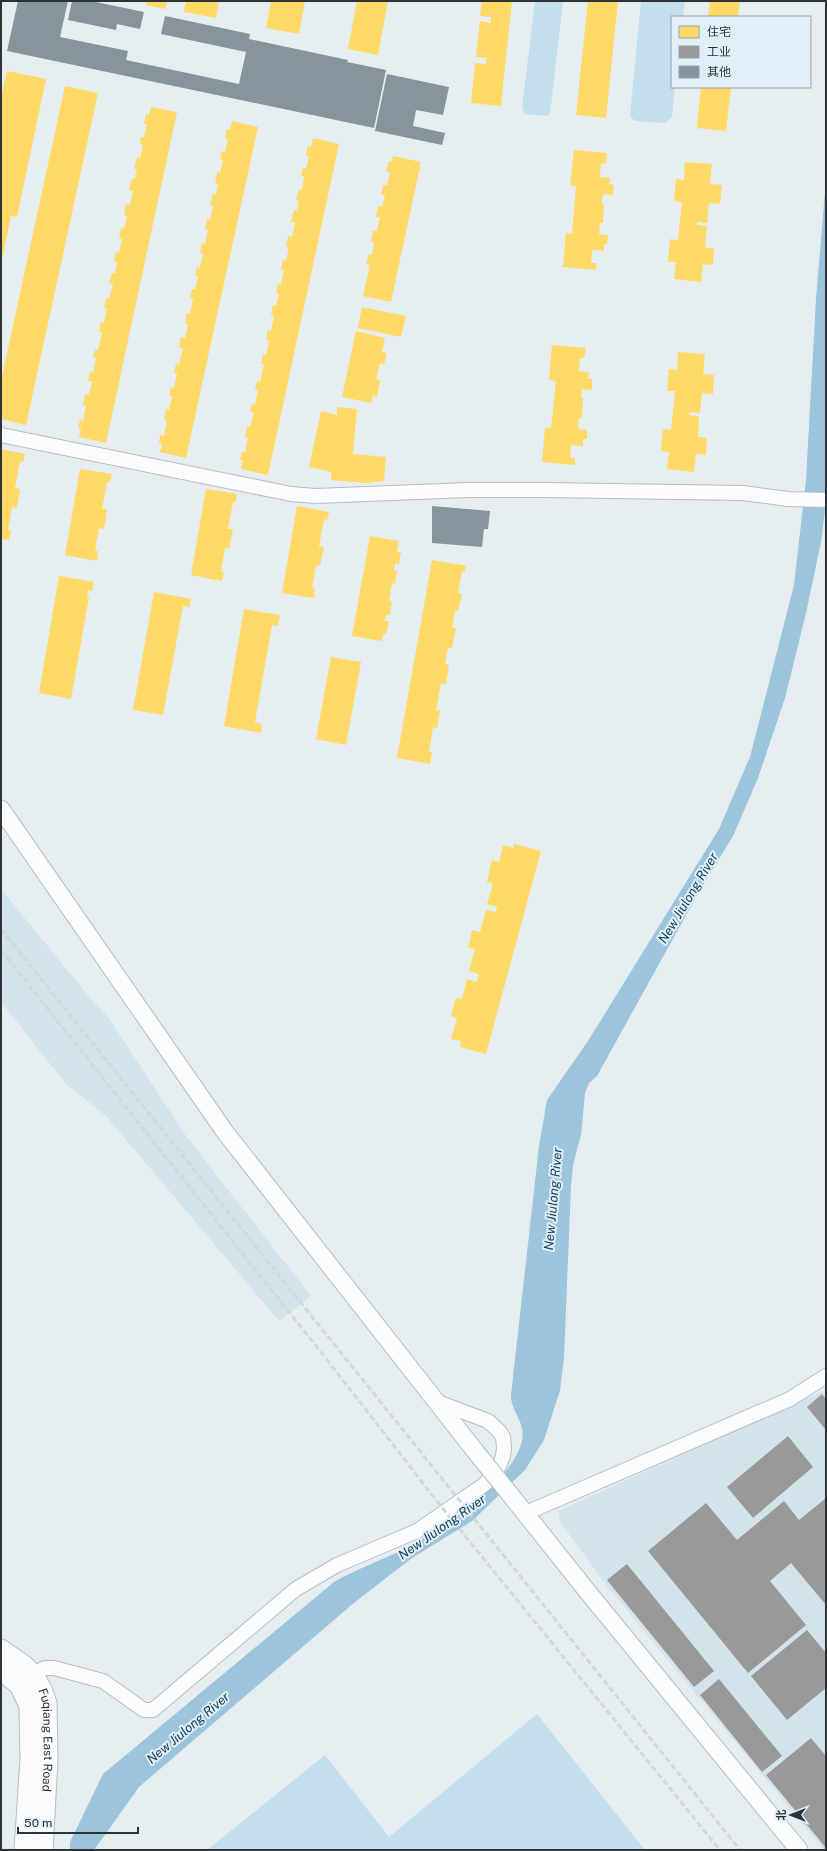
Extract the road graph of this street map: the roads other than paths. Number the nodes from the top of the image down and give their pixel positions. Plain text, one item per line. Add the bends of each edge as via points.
1 (1, 435) edge
2 (826, 500) edge
3 (1, 809) edge
4 (826, 1376) edge
5 (435, 1401) junction
6 (526, 1513) junction
7 (1, 1649) edge
8 (1, 1671) edge
9 (33, 1674) junction
10 (43, 1848) edge
11 (24, 1850) edge
12 (799, 1850) edge

1 - 2 street via 283,493 309,496 546,490 743,493 788,499
3 - 5 street via 225,1132
4 - 6 street via 790,1399
5 - 6 street, bridge
5 - 9 street via 488,1421 503,1437 504,1448 499,1466 485,1484 417,1531 337,1565 296,1588 153,1710 144,1710 103,1681 54,1668 45,1668
6 - 12 street
7 - 9 main road, Fuqiang East Road
8 - 11 main road, Fuqiang East Road via 19,1685 29,1706 30,1760
9 - 10 main road, Fuqiang East Road via 47,1703 48,1760

